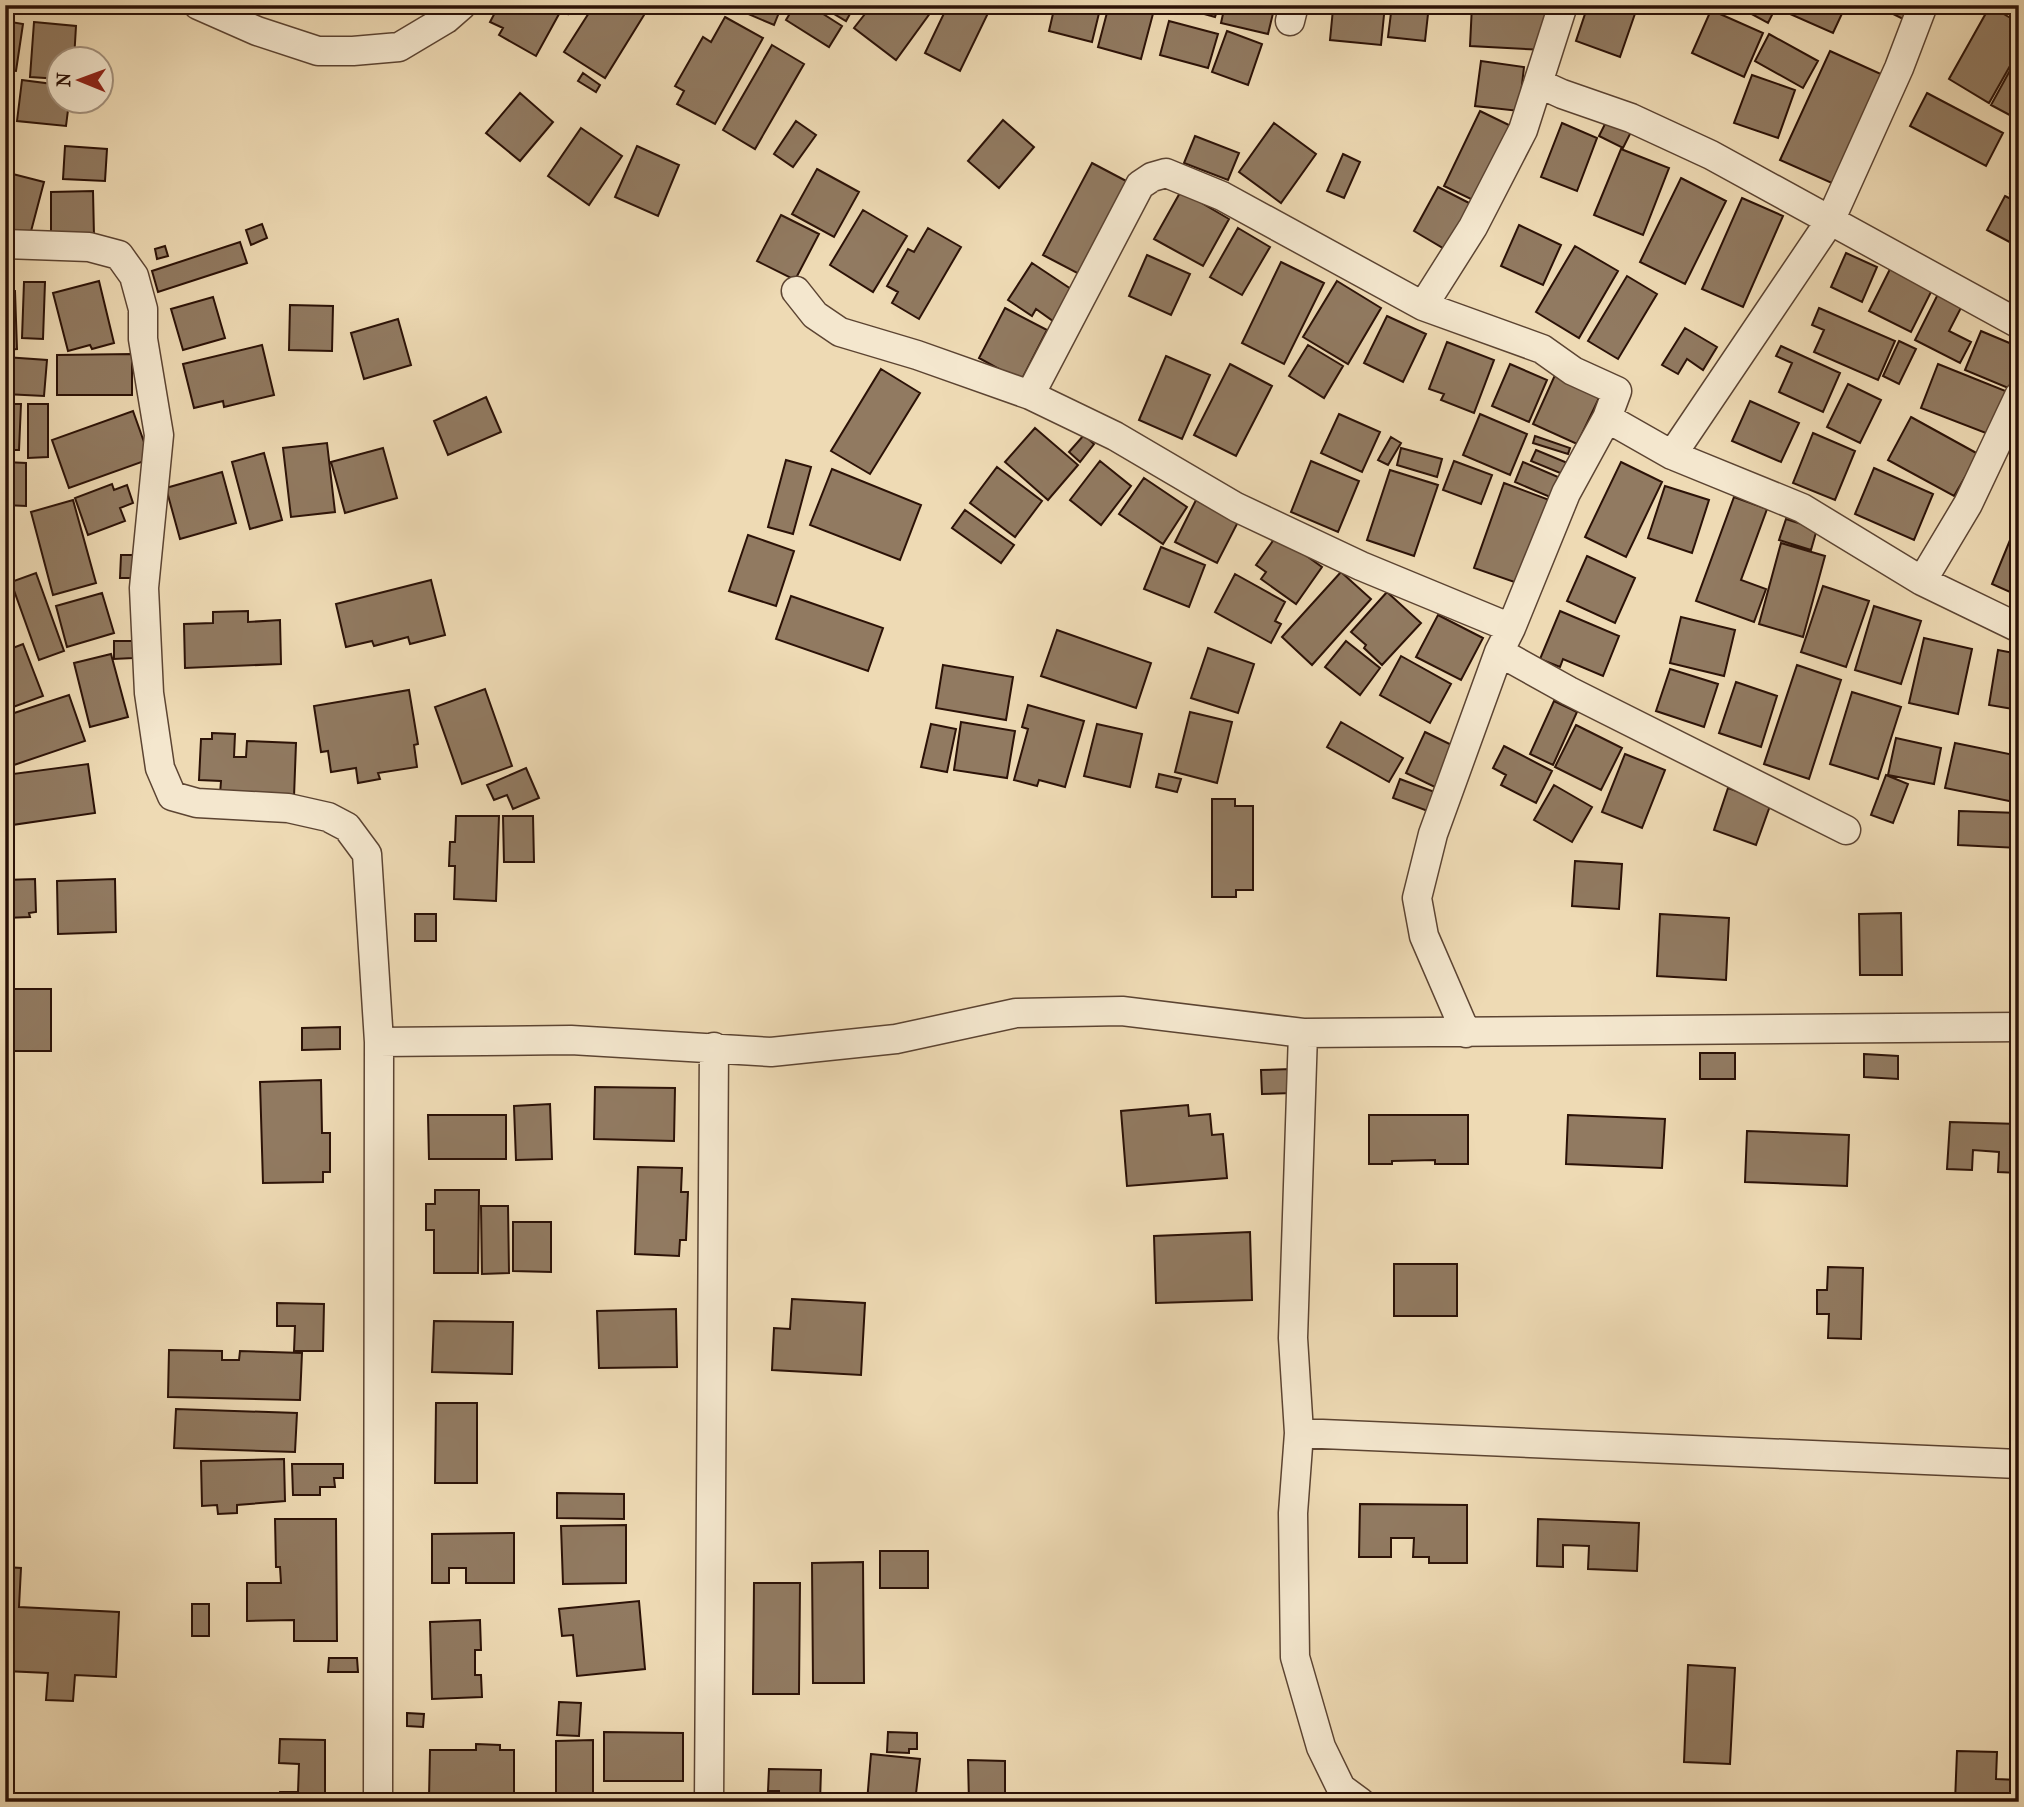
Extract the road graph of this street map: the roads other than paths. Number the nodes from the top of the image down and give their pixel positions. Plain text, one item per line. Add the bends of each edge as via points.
1 (198, 5) edge
2 (461, 5) edge
3 (1563, 5) edge
4 (1923, 5) edge
5 (1538, 83) junction
6 (1830, 221) junction
7 (5, 244) edge
8 (796, 291) dead end
9 (1423, 306) junction
10 (2019, 324) edge
11 (1030, 394) junction
12 (2019, 396) edge
13 (1607, 418) junction
14 (1672, 455) junction
15 (1922, 581) junction
16 (2019, 628) edge
17 (1505, 640) junction
18 (1846, 830) dead end
19 (2019, 1027) edge
20 (1466, 1032) junction
21 (1303, 1033) junction
22 (379, 1042) junction
23 (714, 1047) junction
24 (1299, 1433) junction
25 (2019, 1464) edge
26 (378, 1802) edge
27 (709, 1802) edge
28 (1360, 1802) edge

1 - 2 street via 318,51 400,47
3 - 5 street
4 - 6 street
5 - 6 street via 1632,118
5 - 9 street via 1522,130 1473,227
6 - 10 street
6 - 14 street
7 - 22 street via 89,247 120,255 134,276 143,309 143,339 159,435 144,588 149,693 160,768 172,796 197,803 288,808 328,817 347,827 367,855
8 - 11 street via 815,315 840,332
9 - 11 street via 1222,196 1166,173 1140,185
9 - 13 street via 1542,349 1573,371 1617,391
11 - 17 street via 1115,436 1236,507
12 - 15 street via 1968,504
13 - 14 street
13 - 17 street via 1566,493
14 - 15 street via 1802,508
15 - 16 street
17 - 18 street via 1581,697
17 - 20 street via 1433,834 1418,898 1424,936
19 - 20 street
20 - 21 street
21 - 23 street via 1122,1011 1016,1013 882,1040 771,1052
21 - 24 street via 1293,1338
22 - 23 street via 571,1040
22 - 26 street
23 - 27 street
24 - 25 street
24 - 28 street via 1293,1513 1295,1657 1321,1747 1341,1788

